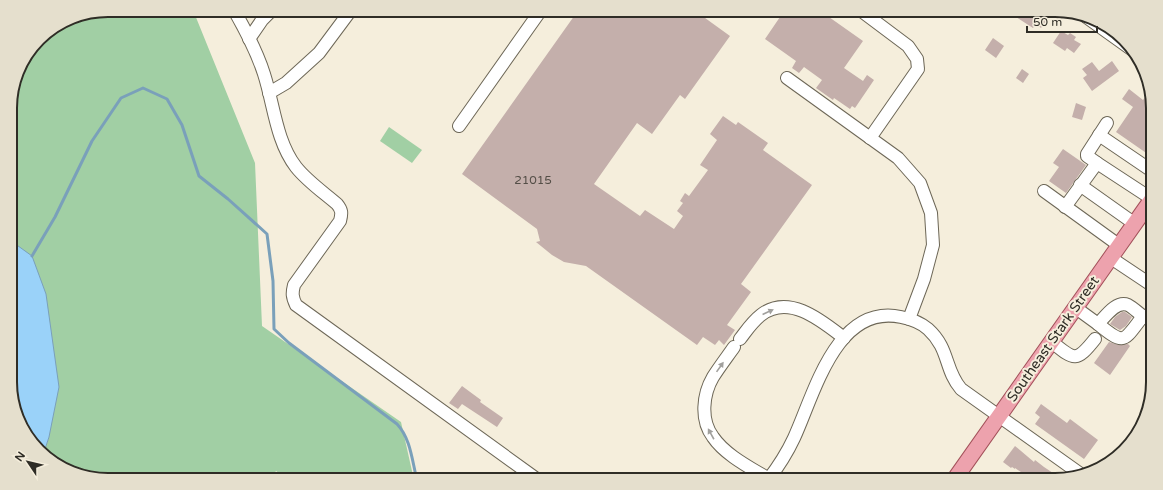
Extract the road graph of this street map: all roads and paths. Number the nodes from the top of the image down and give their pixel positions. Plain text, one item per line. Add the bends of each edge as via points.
1 (238, 17) edge
2 (265, 17) edge
3 (346, 17) edge
4 (536, 17) edge
5 (869, 17) edge
6 (250, 39) junction
7 (787, 78) dead end
8 (269, 93) junction
9 (1107, 123) dead end
10 (459, 126) dead end
11 (1099, 135) junction
12 (870, 138) junction
13 (1097, 162) junction
14 (1146, 167) edge
15 (1080, 186) junction
16 (1044, 191) dead end
17 (1146, 195) edge
18 (1065, 207) junction
19 (1146, 208) edge
20 (1135, 224) junction
21 (1116, 252) junction
22 (1146, 280) edge
23 (1076, 308) junction
24 (1146, 315) edge
25 (1146, 318) edge
26 (909, 319) junction
27 (1098, 324) junction
28 (844, 338) junction
29 (1095, 339) dead end
30 (1052, 342) junction
31 (999, 417) junction
32 (1075, 470) edge
33 (528, 473) edge
34 (758, 473) edge
35 (772, 473) edge
36 (959, 473) edge

1 - 6 street
2 - 6 street
3 - 8 street via 319,53 286,83
4 - 10 street
5 - 12 street via 908,46 917,59 918,69
6 - 8 street
7 - 12 street
8 - 33 street via 284,147 295,166 341,208 342,214 340,221 294,285 292,293 296,305
9 - 11 street
11 - 13 street via 1087,154
11 - 14 street
12 - 26 street via 898,158 920,183 931,213 933,245
13 - 15 street
13 - 17 street
15 - 18 street
15 - 20 street
16 - 18 street
18 - 21 street
19 - 20 main road, Southeast Stark Street
20 - 21 main road, Southeast Stark Street
21 - 22 street
21 - 23 main road, Southeast Stark Street
23 - 27 street
23 - 30 main road, Southeast Stark Street
24 - 27 street via 1123,304 1115,306
25 - 27 street via 1122,339 1116,338
26 - 28 street via 893,315 874,317 850,331
26 - 31 street via 927,328 937,338 946,354 954,381 961,390
34 -> 28 street via 712,437 704,415 704,402 713,377 752,324 762,314 776,308 803,311 818,318
28 - 35 street via 832,354 792,442
29 - 30 street via 1086,351 1071,357
30 - 31 main road, Southeast Stark Street
31 - 32 street
31 - 36 main road, Southeast Stark Street

